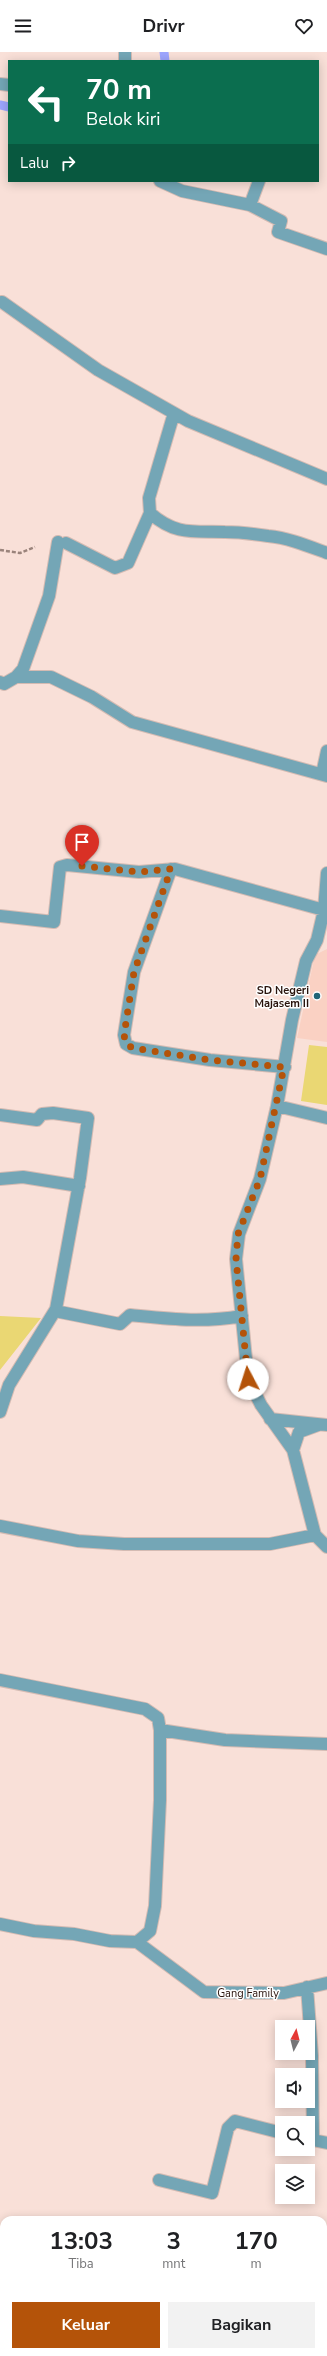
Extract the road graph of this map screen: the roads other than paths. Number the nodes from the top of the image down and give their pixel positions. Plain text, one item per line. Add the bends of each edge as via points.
1 (162, 182) edge
2 (259, 182) edge
3 (250, 205) junction
4 (327, 249) edge
5 (2, 302) dead end
6 (174, 413) junction
7 (327, 479) edge
8 (150, 513) junction
9 (327, 553) edge
10 (16, 677) junction
11 (0, 682) edge
12 (327, 751) edge
13 (325, 775) edge
14 (171, 869) junction
15 (327, 873) edge
16 (324, 910) junction
17 (0, 916) edge
18 (322, 939) edge
19 (284, 1067) junction
20 (277, 1106) junction
21 (0, 1115) edge
22 (327, 1118) edge
23 (0, 1179) edge
24 (79, 1186) junction
25 (56, 1309) junction
26 (242, 1316) junction
27 (0, 1412) edge
28 (270, 1419) junction
29 (324, 1425) edge
30 (293, 1450) junction
31 (0, 1526) edge
32 (315, 1535) junction
33 (327, 1547) edge
34 (0, 1680) edge
35 (160, 1730) junction
36 (327, 1744) edge
37 (0, 1924) edge
38 (137, 1942) junction
39 (327, 1983) edge
40 (307, 1988) junction
41 (311, 2116) edge
42 (275, 2131) edge
43 (315, 2141) edge
44 (327, 2143) edge
45 (159, 2180) dead end

1 - 3 street via 182,192
2 - 3 street
3 - 4 street via 281,221 278,232
5 - 6 street via 98,370
6 - 7 street
6 - 8 street via 149,498
8 - 9 street via 160,521 182,530 271,536
8 - 10 street via 128,564 124,566 114,568 62,543 49,596 22,669
10 - 11 street via 4,684
10 - 13 street via 51,677 111,708 132,722
12 - 13 street
14 - 16 street
14 - 17 street via 139,872 67,865 60,867 54,922
14 - 19 street via 134,972 124,1035 126,1044 133,1048 210,1060
15 - 16 street
16 - 18 street
18 - 19 street via 306,962
19 - 20 street
20 - 22 street
20 - 26 street via 260,1179 238,1234 236,1259
21 - 24 street via 37,1120 42,1114 53,1113 88,1118
23 - 24 street via 23,1177
24 - 25 street
25 - 26 street via 60,1312 120,1324 130,1315 195,1322
25 - 27 street via 9,1385
26 - 28 street via 248,1379
28 - 29 street
28 - 30 street
29 - 30 street via 299,1432
30 - 32 street
31 - 32 street via 78,1541 124,1544 270,1544
32 - 33 street
34 - 35 street via 145,1709 158,1718
35 - 36 street via 225,1740
35 - 38 street via 155,1906 150,1931
37 - 38 street via 110,1941
38 - 40 street, Gang Family via 204,1992 284,1993
39 - 40 street, Gang Family
40 - 41 street via 312,2056
42 - 45 street via 235,2121 228,2128 212,2193
43 - 44 street

